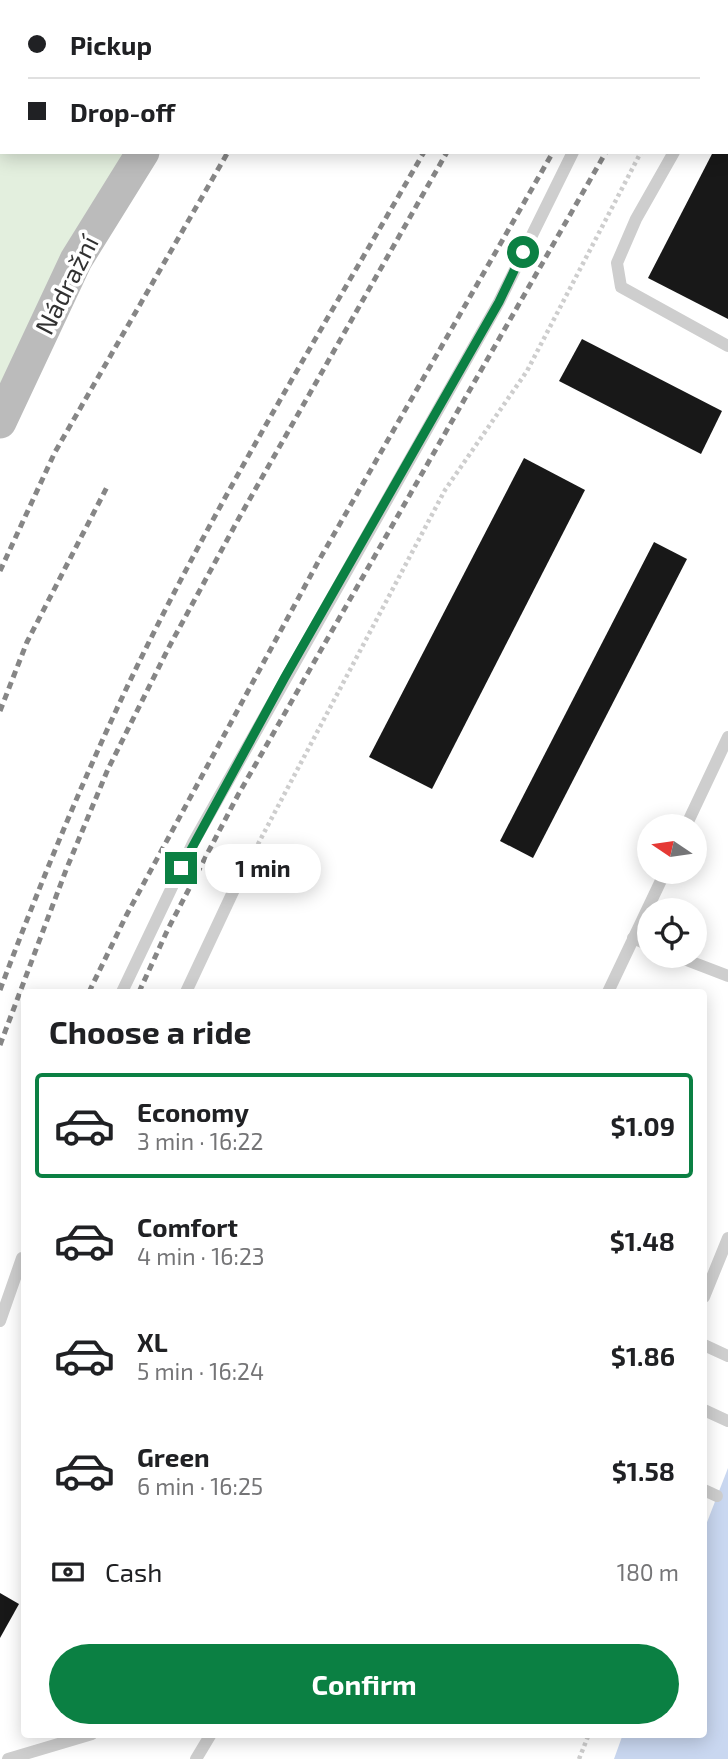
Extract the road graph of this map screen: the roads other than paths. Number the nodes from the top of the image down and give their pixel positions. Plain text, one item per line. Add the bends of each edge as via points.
1 (142, 154) edge
2 (572, 154) edge
3 (673, 154) edge
4 (728, 346) edge
5 (0, 422) edge
6 (728, 737) edge
7 (692, 814) edge
8 (239, 879) road end
9 (658, 884) edge
10 (633, 938) junction
11 (637, 940) edge
12 (707, 968) edge
13 (728, 976) edge
14 (123, 989) edge
15 (187, 989) edge
16 (609, 989) edge
17 (728, 1238) edge
18 (725, 1256) edge
19 (21, 1264) edge
20 (707, 1291) edge
21 (0, 1321) edge
22 (707, 1346) edge
23 (728, 1356) edge
24 (707, 1411) edge
25 (728, 1421) edge
26 (707, 1491) edge
27 (717, 1496) dead end
28 (79, 1738) edge
29 (208, 1738) edge
30 (8, 1759) edge
31 (195, 1759) edge

1 - 5 main road, Nádražní via 76,260
2 - 14 lane via 499,302 192,843
3 - 4 lane via 617,263 621,288
6 - 7 lane
8 - 15 lane
9 - 10 lane
10 - 11 lane
10 - 16 lane
12 - 13 lane
17 - 18 lane
18 - 20 lane
19 - 21 lane
22 - 23 lane
24 - 25 lane
26 - 27 lane
28 - 30 lane
29 - 31 lane

